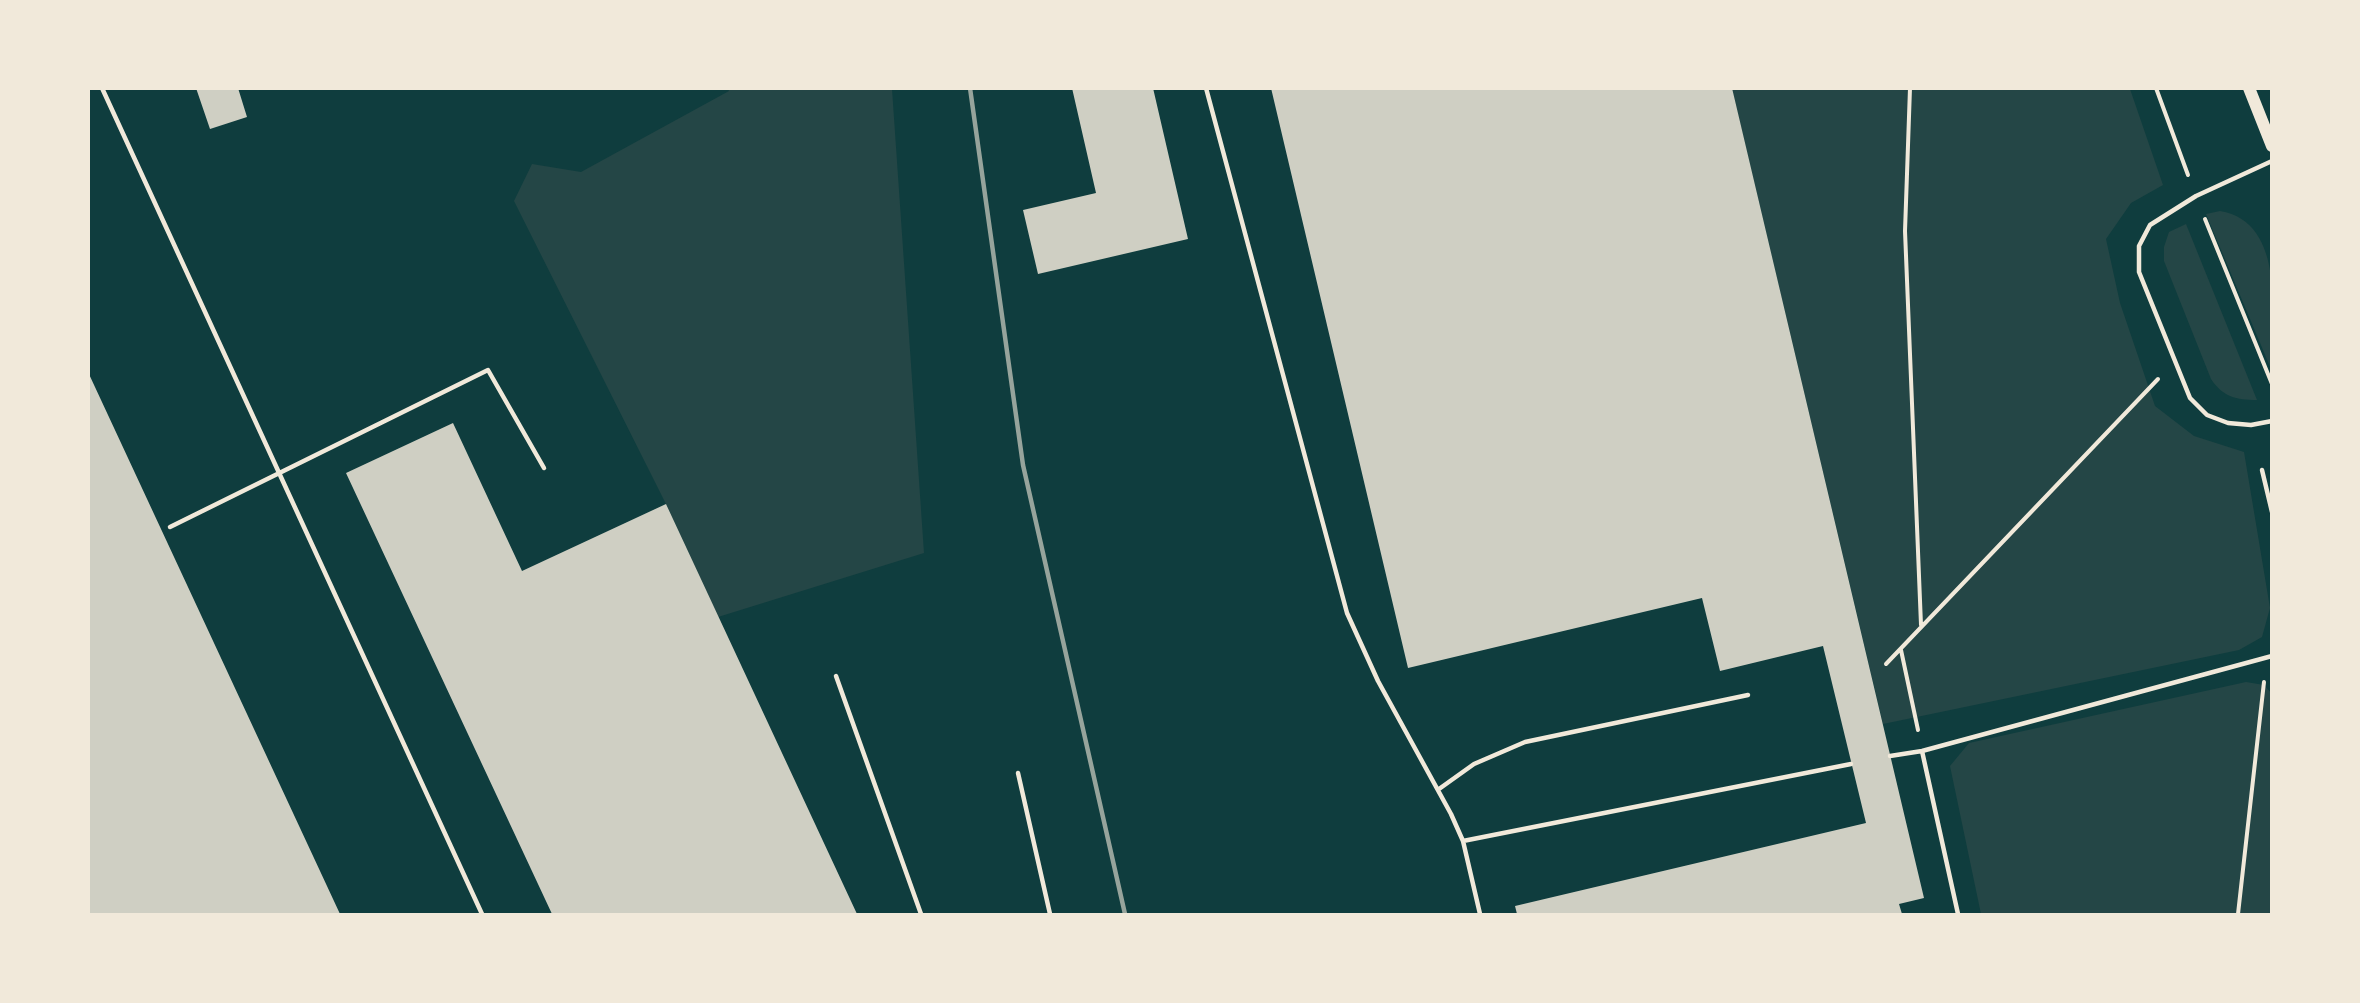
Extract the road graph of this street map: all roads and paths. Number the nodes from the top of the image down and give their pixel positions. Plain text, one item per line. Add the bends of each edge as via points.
1 (102, 88) edge
2 (1206, 88) edge
3 (1910, 88) edge
4 (2156, 88) edge
5 (2249, 88) edge
6 (2271, 146) edge
7 (2271, 161) edge
8 (2196, 196) junction
9 (2175, 362) junction
10 (2271, 384) edge
11 (2271, 421) edge
12 (544, 468) dead end
13 (2262, 470) dead end
14 (279, 473) junction
15 (2271, 512) edge
16 (170, 527) dead end
17 (1922, 625) junction
18 (1901, 650) junction
19 (2271, 656) edge
20 (2263, 657) junction
21 (1886, 664) dead end
22 (836, 676) dead end
23 (1748, 695) dead end
24 (1922, 751) junction
25 (1890, 756) dead end
26 (1851, 764) dead end
27 (1018, 773) dead end
28 (1439, 789) junction
29 (1463, 841) junction
30 (482, 915) edge
31 (921, 915) edge
32 (1050, 915) edge
33 (1480, 915) edge
34 (1958, 915) edge
35 (2238, 915) edge

1 - 14 lane
2 - 28 lane via 1347,613 1378,681
3 - 17 path via 1905,231
4 - 8 path
5 - 6 main road
7 - 8 lane
8 - 9 lane via 2150,225 2139,246 2139,272
8 - 10 path
9 - 11 lane via 2190,398 2207,415 2239,424
9 - 17 path
12 - 14 lane via 488,370
13 - 15 lane
14 - 16 lane
14 - 30 lane
17 - 18 path
18 - 21 path
18 - 24 path
19 - 20 lane
20 - 24 lane
20 - 35 path via 2264,685
22 - 31 lane
23 - 28 lane via 1525,742 1474,764
24 - 25 lane
24 - 34 lane
26 - 29 lane
27 - 32 lane
28 - 29 lane
29 - 33 lane

